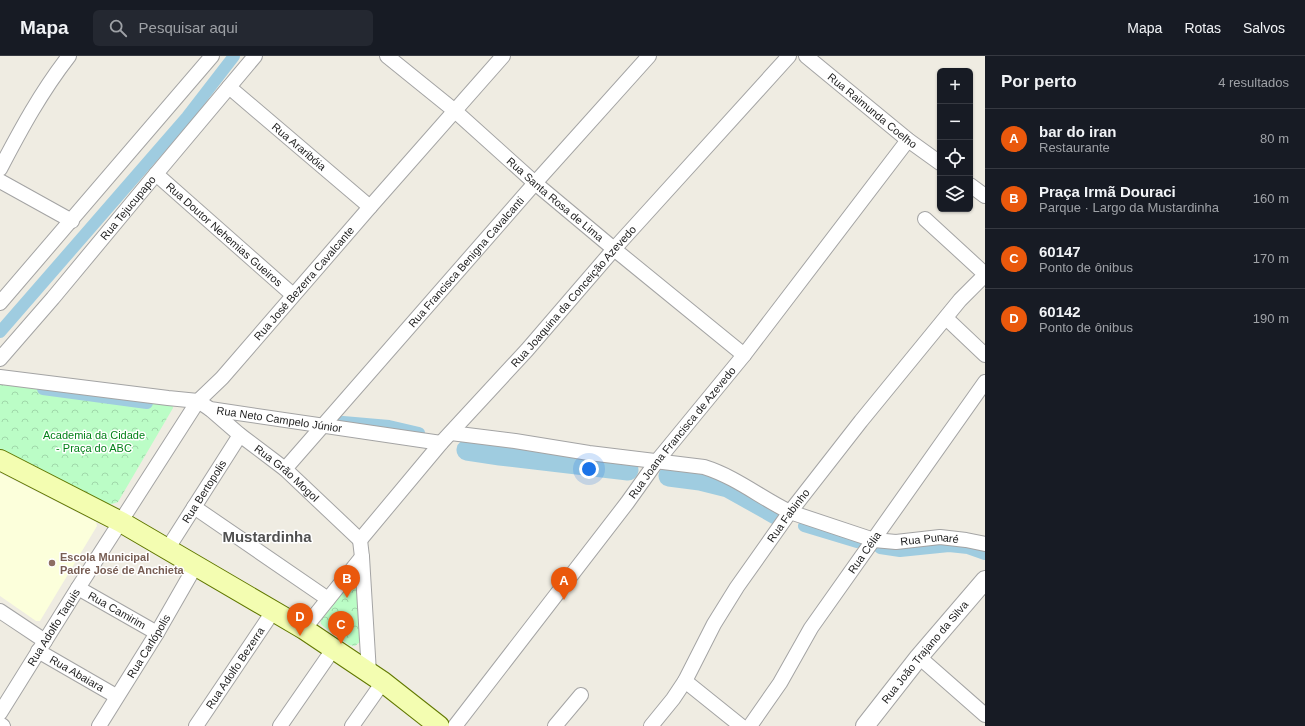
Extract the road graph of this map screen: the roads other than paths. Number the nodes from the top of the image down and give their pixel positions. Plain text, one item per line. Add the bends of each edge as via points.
1 (69, 56) edge
2 (212, 56) edge
3 (255, 56) edge
4 (387, 56) edge
5 (504, 56) edge
6 (649, 56) edge
7 (789, 56) edge
8 (806, 56) edge
9 (229, 87) junction
10 (455, 111) junction
11 (908, 140) junction
12 (937, 161) edge
13 (0, 169) edge
14 (156, 174) junction
15 (0, 180) edge
16 (535, 183) junction
17 (973, 187) edge
18 (985, 196) edge
19 (370, 207) junction
20 (925, 219) dead end
21 (72, 221) junction
22 (614, 249) junction
23 (985, 275) edge
24 (293, 295) junction
25 (0, 303) edge
26 (946, 318) junction
27 (744, 355) junction
28 (985, 355) edge
29 (0, 359) edge
30 (0, 377) edge
31 (985, 382) edge
32 (198, 401) junction
33 (210, 409) junction
34 (323, 425) junction
35 (240, 435) junction
36 (446, 438) junction
37 (0, 460) edge
38 (657, 461) junction
39 (285, 469) junction
40 (194, 507) junction
41 (790, 512) junction
42 (121, 522) junction
43 (360, 540) junction
44 (874, 540) junction
45 (985, 544) edge
46 (168, 548) junction
47 (362, 557) junction
48 (196, 565) junction
49 (985, 580) edge
50 (78, 588) junction
51 (328, 599) junction
52 (274, 610) junction
53 (0, 611) edge
54 (304, 628) junction
55 (157, 633) junction
56 (42, 646) junction
57 (334, 648) junction
58 (919, 657) junction
59 (376, 678) junction
60 (685, 681) junction
61 (581, 694) dead end
62 (116, 696) junction
63 (0, 713) edge
64 (985, 714) edge
65 (0, 724) edge
66 (3, 726) edge
67 (99, 726) edge
68 (196, 726) edge
69 (280, 726) edge
70 (352, 726) edge
71 (439, 726) edge
72 (455, 726) edge
73 (555, 726) edge
74 (651, 726) edge
75 (741, 726) edge
76 (750, 726) edge
77 (865, 726) edge

1 - 13 street via 36,102
2 - 21 street
3 - 9 street, Rua Tejucupapo
4 - 10 street, Rua Santa Rosa de Lima
5 - 10 street, Rua José Bezerra Cavalcante
6 - 16 street, Rua Francisca Benigna Cavalcanti
7 - 22 street, Rua Joaquina da Conceição Azevedo
8 - 11 street, Rua Raimunda Coelho
9 - 14 street, Rua Tejucupapo
9 - 19 street, Rua Araribóia
10 - 16 street, Rua Santa Rosa de Lima
10 - 19 street, Rua José Bezerra Cavalcante
11 - 12 street, Rua Raimunda Coelho
11 - 27 street, Rua Joana Francisca de Azevedo
14 - 24 street, Rua Doutor Nehemias Gueiros
14 - 29 street, Rua Tejucupapo
15 - 21 street
16 - 22 street, Rua Santa Rosa de Lima
16 - 34 street, Rua Francisca Benigna Cavalcanti
17 - 18 street
19 - 24 street, Rua José Bezerra Cavalcante
20 - 23 street
21 - 25 street
22 - 27 street, Rua Santa Rosa de Lima
22 - 36 street, Rua Joaquina da Conceição Azevedo via 528,350
23 - 26 street, Rua Fabinho
24 - 32 street, Rua José Bezerra Cavalcante via 222,378
26 - 28 street
26 - 41 street, Rua Fabinho
27 - 38 street, Rua Joana Francisca de Azevedo
30 - 32 street, Rua Neto Campelo Júnior
31 - 44 street, Rua Célia
32 - 33 street, Rua Neto Campelo Júnior
32 - 42 street, Rua José Bezerra Cavalcante
33 - 34 street, Rua Neto Campelo Júnior
33 - 35 street, Rua Grão Mogol
34 - 36 street, Rua Neto Campelo Júnior
34 - 39 street, Rua Francisca Benigna Cavalcanti
35 - 39 street, Rua Grão Mogol
35 - 40 street, Rua Bertopolis
36 - 38 street, Rua Neto Campelo Júnior
36 - 43 street, Rua Joaquina da Conceição Azevedo
37 - 42 main road
38 - 41 street, Rua Neto Campelo Júnior via 704,467 720,472
38 - 72 street, Rua Joana Francisca de Azevedo
39 - 43 street, Rua Grão Mogol
40 - 46 street, Rua Bertopolis
40 - 51 street
41 - 44 street, Rua Neto Campelo Júnior
41 - 60 street, Rua Fabinho via 736,587
42 - 46 main road
42 - 50 street, Rua Adolfo Taquis
43 - 47 street
44 - 45 street, Rua Punaré via 896,542 940,538
44 - 76 street, Rua Célia via 811,628 780,683
46 - 48 main road
47 - 51 street
47 - 59 street
48 - 52 main road
48 - 55 street, Rua Carlópolis
49 - 58 street, Rua João Trajano da Silva
50 - 55 street, Rua Camirim
50 - 56 street, Rua Adolfo Taquis
51 - 54 street
52 - 54 main road
52 - 68 street, Rua Adolfo Bezerra
53 - 56 street, Rua Abaiara
54 - 57 main road
55 - 62 street, Rua Carlópolis
56 - 62 street, Rua Abaiara
56 - 63 street, Rua Adolfo Taquis
57 - 59 main road
57 - 69 street
58 - 64 street
58 - 77 street, Rua João Trajano da Silva
59 - 70 street
59 - 71 main road
60 - 74 street, Rua Fabinho
60 - 75 street
61 - 73 street
62 - 67 street, Rua Carlópolis
65 - 66 street

